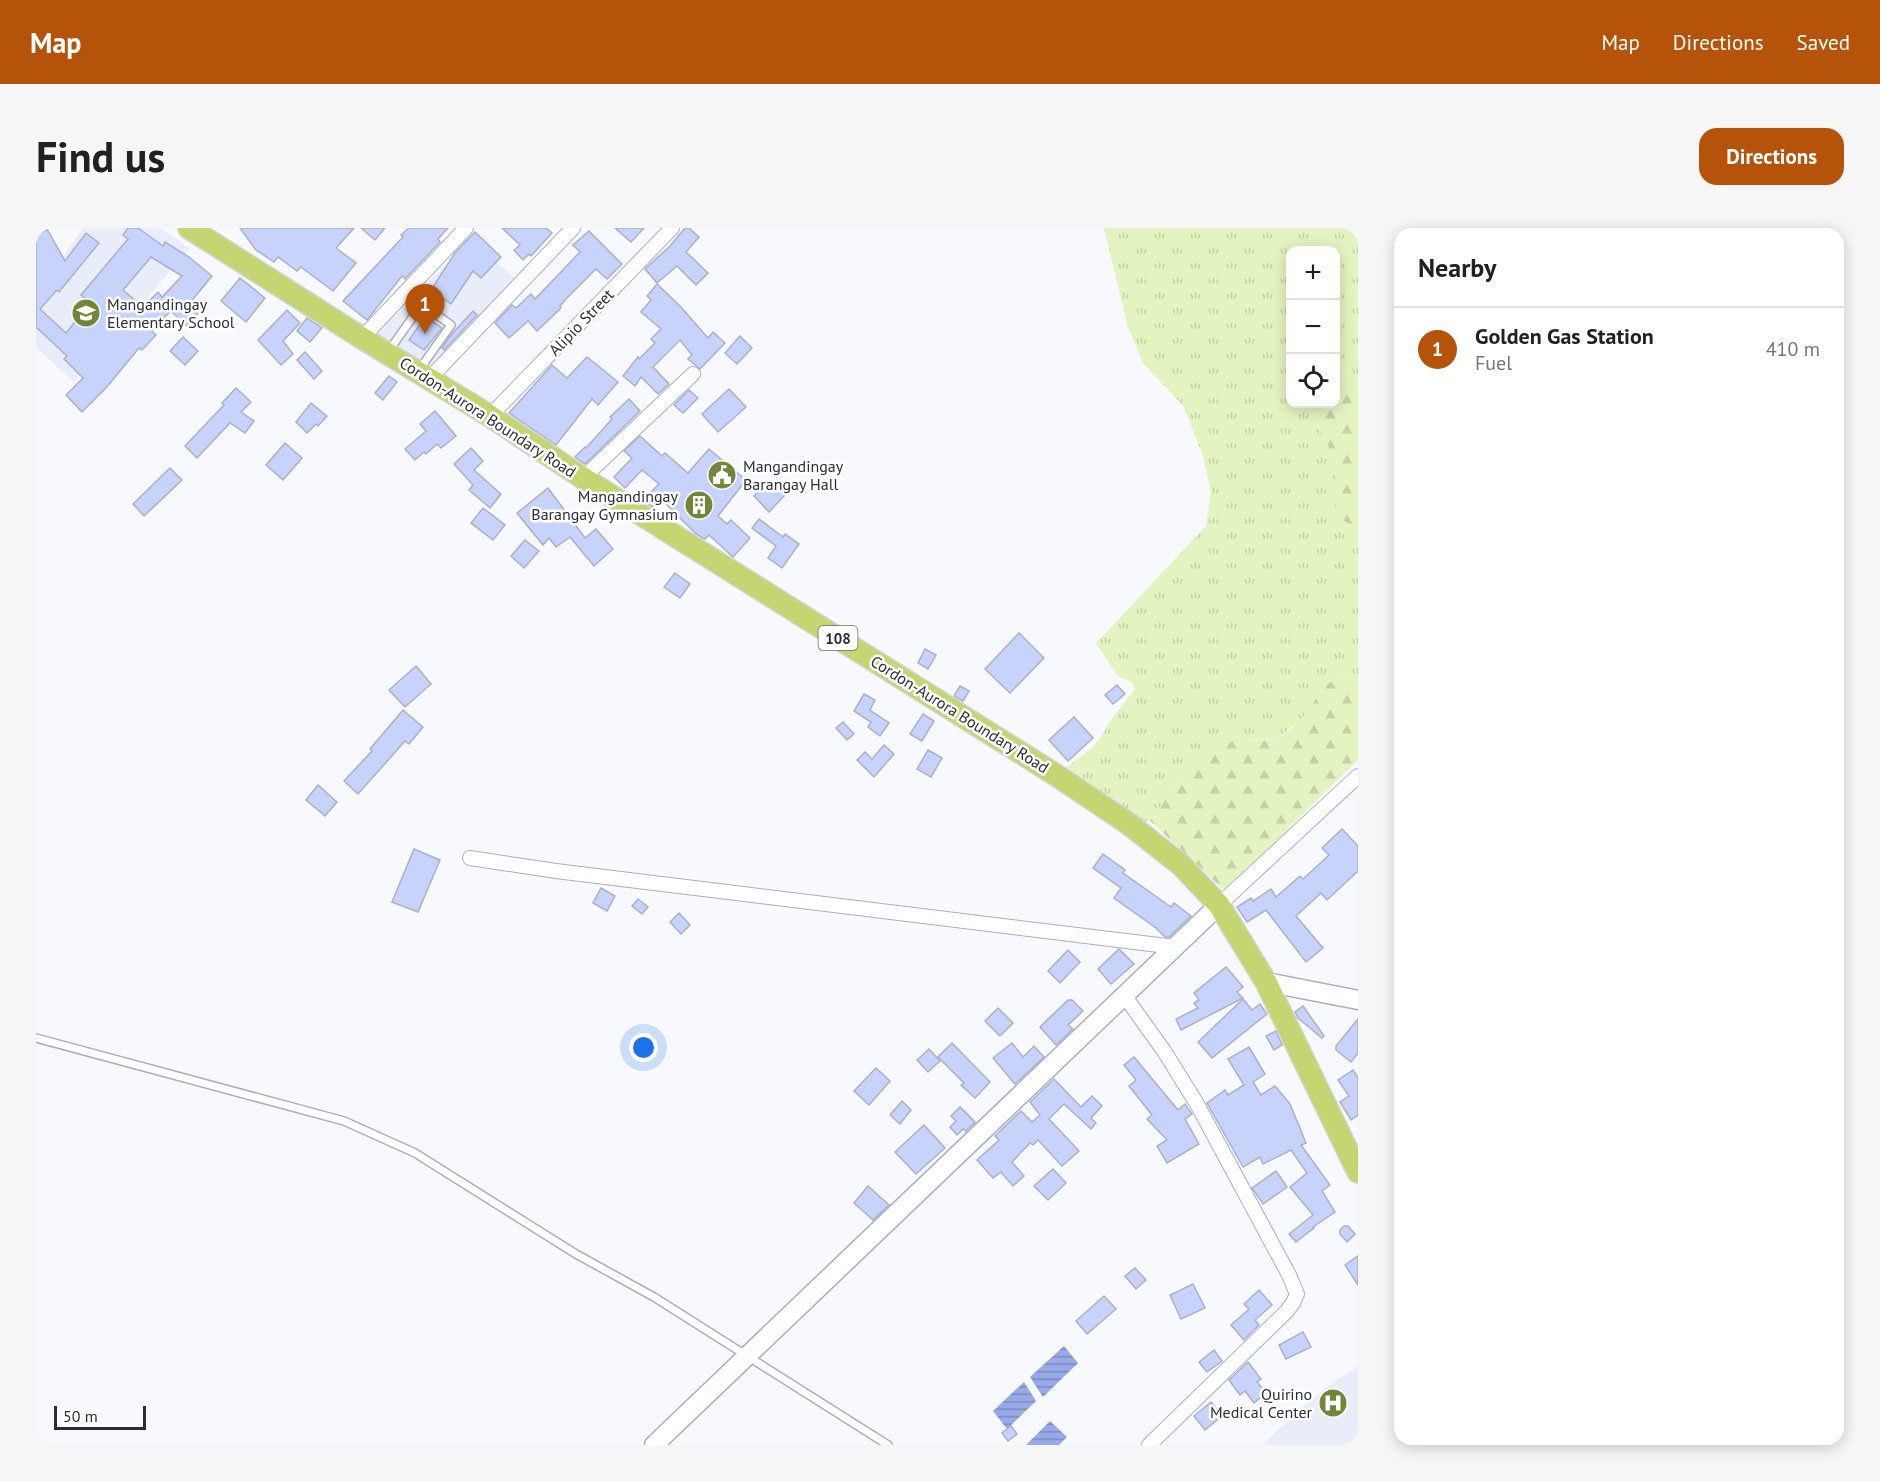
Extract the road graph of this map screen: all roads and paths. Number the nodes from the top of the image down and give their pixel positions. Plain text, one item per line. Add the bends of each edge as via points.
1 (189, 228) edge
2 (466, 228) edge
3 (573, 228) edge
4 (672, 228) edge
5 (362, 338) junction
6 (387, 353) junction
7 (693, 374) dead end
8 (423, 376) junction
9 (490, 416) junction
10 (583, 478) junction
11 (1358, 776) edge
12 (470, 858) dead end
13 (1219, 905) junction
14 (1175, 947) junction
15 (1266, 982) junction
16 (1124, 995) junction
17 (1358, 1000) edge
18 (36, 1038) edge
19 (1358, 1172) edge
20 (747, 1357) junction
21 (654, 1445) edge
22 (888, 1445) edge
23 (1149, 1445) edge

1 - 5 main road, Cordon-Aurora Boundary Road / 108
2 - 5 street
3 - 8 street
4 - 9 street, Alipio Street
5 - 6 main road, Cordon-Aurora Boundary Road / 108
6 - 8 main road, Cordon-Aurora Boundary Road / 108
6 - 8 lane via 422,304 451,325
7 - 10 street
8 - 9 main road, Cordon-Aurora Boundary Road / 108
9 - 10 main road, Cordon-Aurora Boundary Road / 108
10 - 13 main road, Cordon-Aurora Boundary Road / 108 via 1129,824 1181,865
11 - 13 street
12 - 14 street
13 - 14 street
13 - 15 main road, Cordon-Aurora Boundary Road / 108
14 - 16 street
15 - 17 street
15 - 19 main road, Cordon-Aurora Boundary Road / 108
16 - 20 street
16 - 23 street via 1197,1104 1296,1294 1286,1312
18 - 20 lane via 344,1121 416,1153
20 - 21 street
20 - 22 lane

